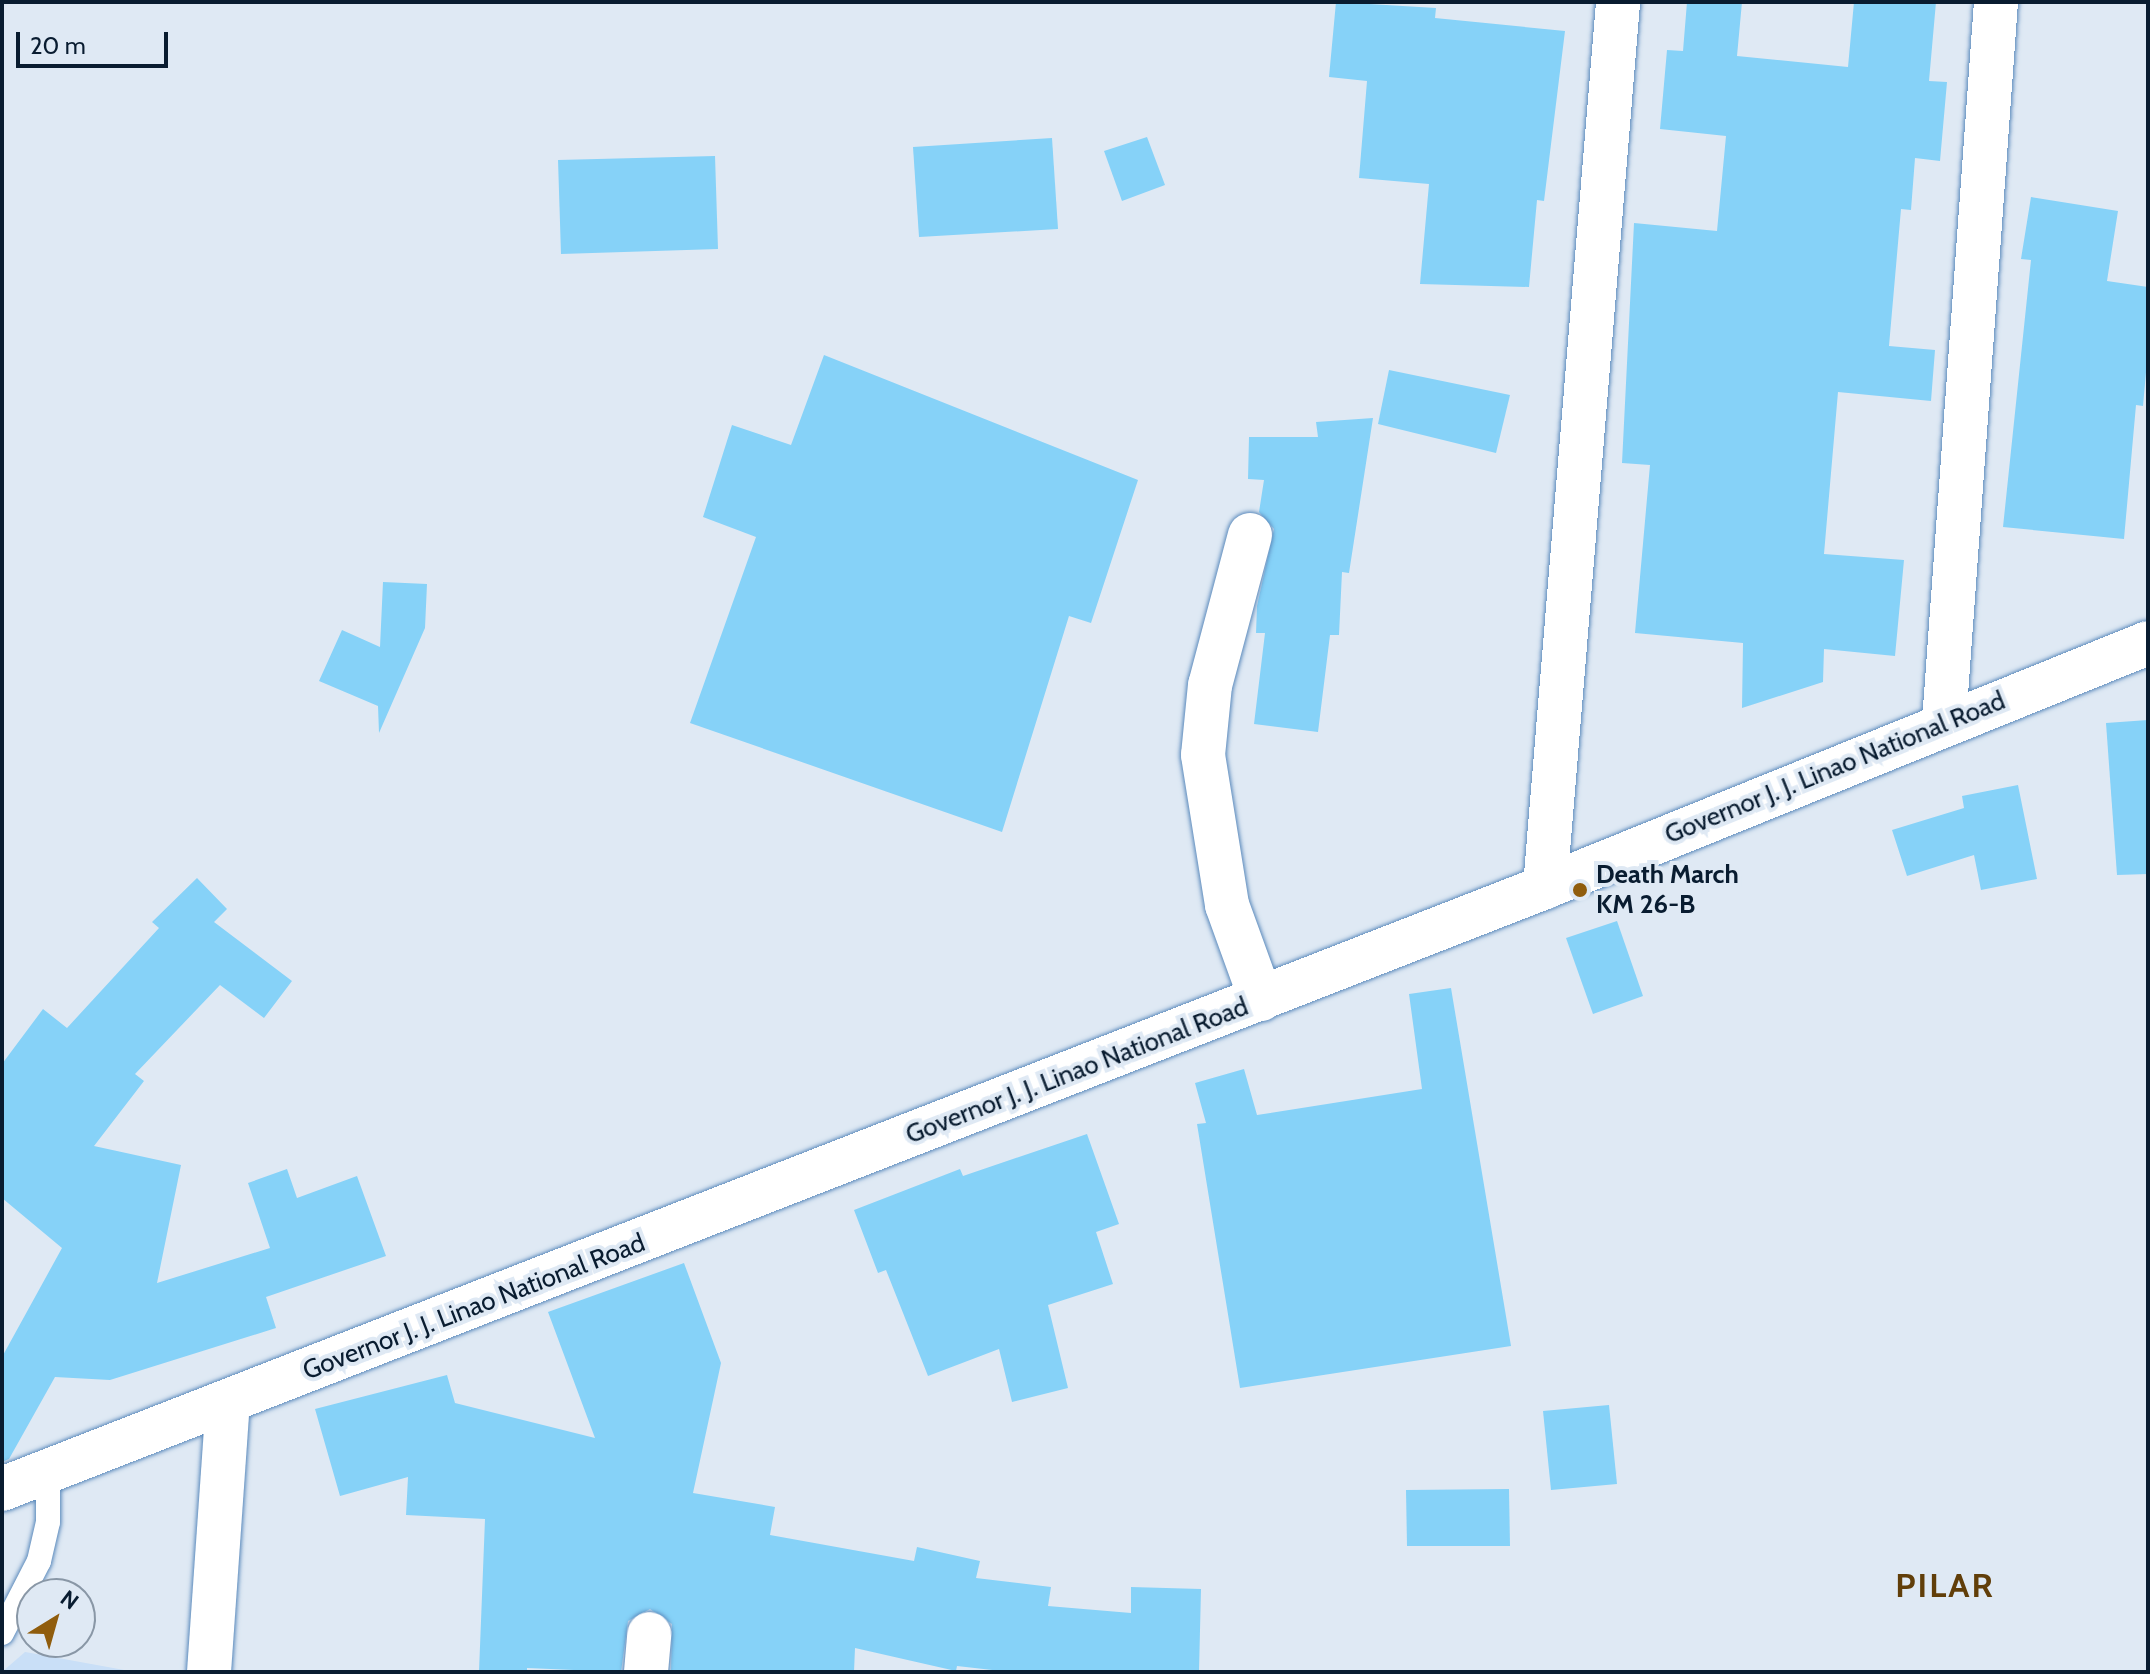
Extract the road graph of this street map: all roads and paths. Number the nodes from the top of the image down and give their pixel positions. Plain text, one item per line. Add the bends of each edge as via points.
1 (1618, 2) edge
2 (1996, 2) edge
3 (1250, 535) dead end
4 (2148, 643) edge
5 (1944, 722) junction
6 (1545, 887) junction
7 (1261, 999) junction
8 (228, 1403) junction
9 (48, 1472) junction
10 (2, 1489) edge
11 (2, 1633) edge
12 (209, 1672) edge

1 - 6 street
2 - 5 street
3 - 7 street via 1210,685 1203,755 1227,905
4 - 5 street, Governor J. J. Linao National Road
5 - 6 street, Governor J. J. Linao National Road
6 - 7 street, Governor J. J. Linao National Road
7 - 8 street, Governor J. J. Linao National Road
8 - 9 street, Governor J. J. Linao National Road
8 - 12 street
9 - 10 street, Governor J. J. Linao National Road
9 - 11 lane via 48,1522 39,1561

